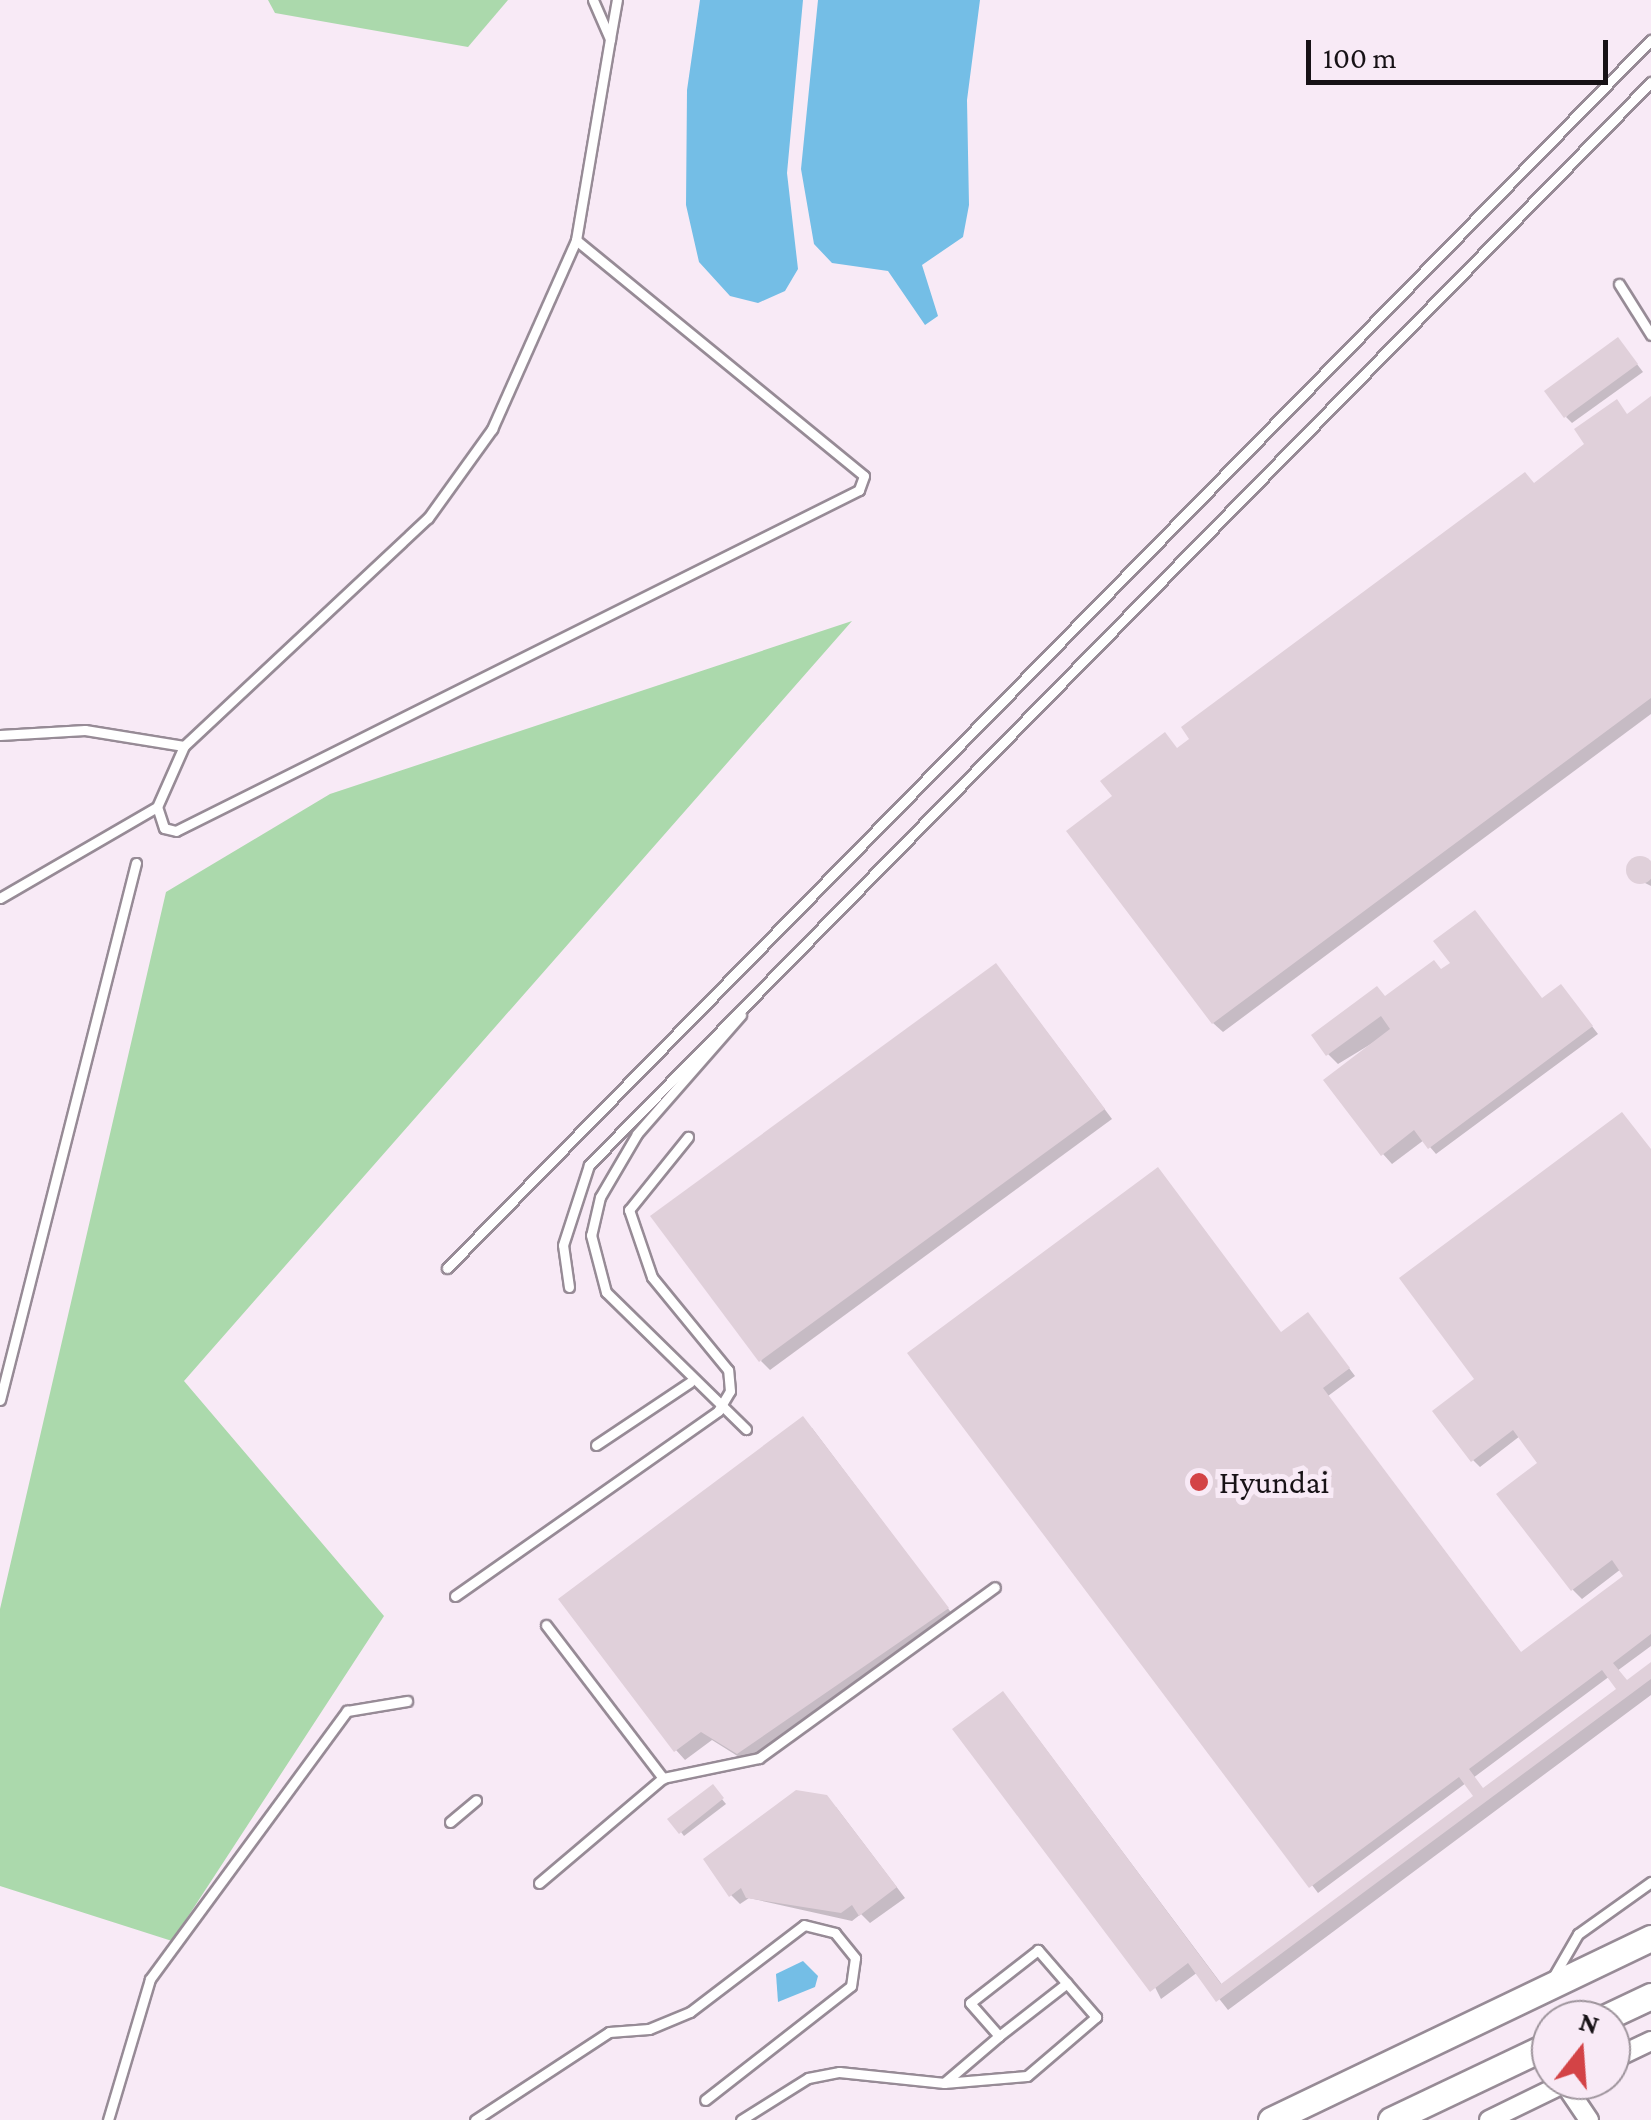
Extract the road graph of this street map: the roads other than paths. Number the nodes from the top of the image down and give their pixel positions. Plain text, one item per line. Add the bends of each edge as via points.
1 (594, 0) edge
2 (617, 0) edge
3 (610, 40) junction
4 (1651, 40) edge
5 (1651, 82) edge
6 (576, 240) junction
7 (1618, 284) dead end
8 (1651, 335) edge
9 (0, 734) edge
10 (184, 746) junction
11 (157, 807) junction
12 (136, 863) dead end
13 (0, 898) edge
14 (748, 1002) junction
15 (688, 1137) dead end
16 (447, 1268) dead end
17 (569, 1287) dead end
18 (690, 1382) junction
19 (0, 1400) edge
20 (718, 1411) junction
21 (746, 1429) dead end
22 (596, 1445) dead end
23 (995, 1587) dead end
24 (455, 1596) dead end
25 (546, 1625) dead end
26 (407, 1701) dead end
27 (663, 1778) junction
28 (476, 1800) dead end
29 (450, 1822) dead end
30 (1651, 1882) edge
31 (539, 1883) dead end
32 (1651, 1938) edge
33 (1067, 1983) junction
34 (1549, 1986) junction
35 (998, 2036) junction
36 (1531, 2054) edge
37 (944, 2083) junction
38 (705, 2100) dead end
39 (1531, 2100) edge
40 (108, 2120) edge
41 (476, 2120) edge
42 (742, 2120) edge
43 (1271, 2120) edge
44 (1391, 2120) edge
45 (1489, 2120) edge

1 - 3 lane
2 - 3 lane
3 - 6 lane
4 - 16 lane
5 - 14 lane
6 - 10 lane via 492,429 428,518
6 - 11 lane via 864,476 858,490 176,831 164,828
7 - 8 lane
9 - 10 lane via 86,730
10 - 11 lane
11 - 13 lane
12 - 19 lane
14 - 17 lane via 588,1165 563,1245
14 - 18 lane via 704,1068 637,1134 600,1197 590,1236 606,1292
15 - 20 lane via 629,1210 652,1278 728,1370
18 - 20 lane
18 - 22 lane
20 - 21 lane
20 - 24 lane
23 - 27 lane via 758,1758
25 - 27 lane
26 - 40 lane via 347,1711 150,1978
27 - 31 lane
28 - 29 lane
30 - 34 lane via 1578,1934
32 - 34 main road
33 - 35 lane
33 - 35 lane via 1038,1950 970,2003
33 - 37 lane via 1096,2017 1027,2076
34 - 43 main road
35 - 37 lane
36 - 44 main road
37 - 42 lane via 840,2072 808,2078
38 - 41 lane via 852,1986 854,1958 835,1934 804,1924 690,2012 650,2030 609,2032
39 - 45 street

